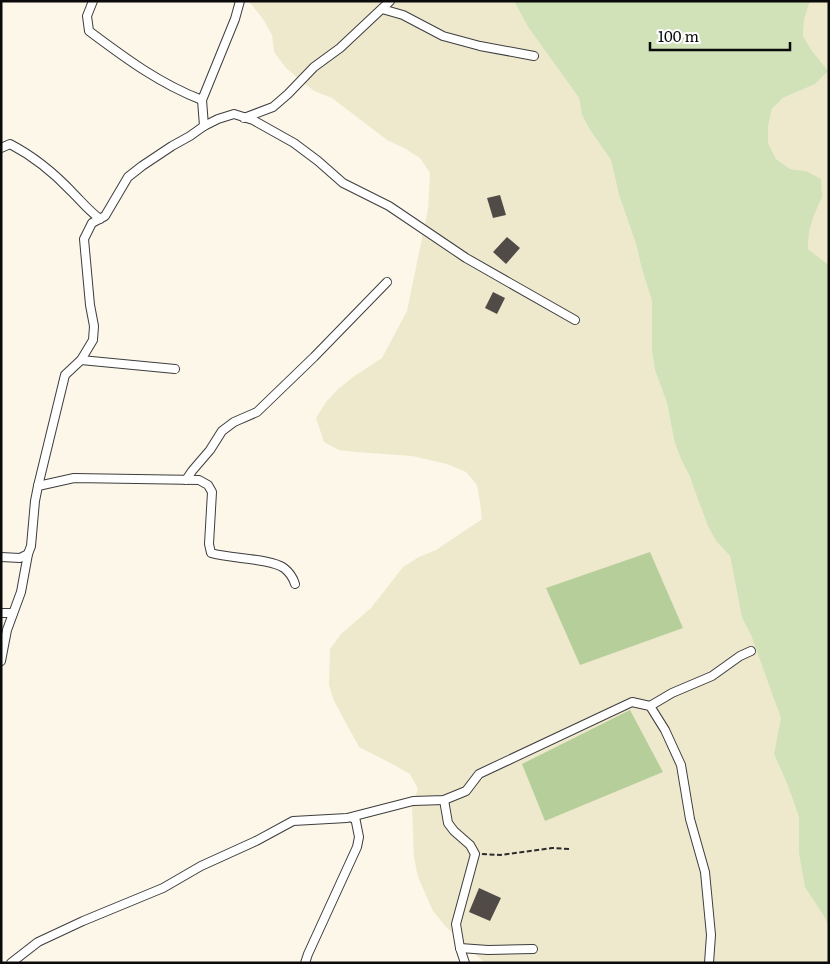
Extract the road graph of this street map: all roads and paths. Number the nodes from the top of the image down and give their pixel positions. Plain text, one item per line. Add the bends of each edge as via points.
1 (93, 1) edge
2 (240, 1) edge
3 (390, 1) edge
4 (382, 9) junction
5 (534, 56) dead end
6 (202, 100) junction
7 (244, 118) junction
8 (204, 126) junction
9 (1, 148) edge
10 (100, 219) junction
11 (387, 282) dead end
12 (576, 320) dead end
13 (81, 360) junction
14 (175, 369) dead end
15 (186, 480) junction
16 (38, 486) junction
17 (28, 554) junction
18 (1, 557) edge
19 (295, 584) dead end
20 (1, 613) edge
21 (13, 613) junction
22 (751, 651) dead end
23 (1, 661) edge
24 (650, 706) junction
25 (444, 800) junction
26 (347, 818) junction
27 (569, 849) dead end
28 (475, 854) junction
29 (460, 948) junction
30 (534, 949) dead end
31 (11, 963) edge
32 (305, 963) edge
33 (465, 963) edge
34 (709, 963) edge

1 - 6 street via 87,16 89,31 160,81
2 - 6 street
3 - 4 street
4 - 5 street via 443,36
4 - 7 street via 272,107
6 - 8 street
7 - 8 street via 234,114
7 - 12 street via 294,144 343,183 389,206 466,258
8 - 10 street via 128,177
9 - 10 street via 10,144 25,152
10 - 13 street via 92,223 84,239 94,326 93,340
11 - 15 street via 257,412 222,431
13 - 14 street
13 - 16 street via 65,375
15 - 16 street via 74,478
15 - 19 street via 199,480 212,492 211,553 271,563 283,568 293,577
16 - 17 street
17 - 18 street via 20,558
17 - 21 street via 21,592
20 - 21 street
21 - 23 street
22 - 24 street via 712,676
24 - 25 street via 632,702 480,774 466,790
24 - 34 street via 681,765 690,819 705,872 711,935
25 - 26 street via 413,801
25 - 28 street via 448,823
26 - 31 street via 293,821 163,888 38,942
26 - 32 street via 355,817 360,837
27 - 28 path
28 - 29 street via 456,924
29 - 30 street
29 - 33 street

